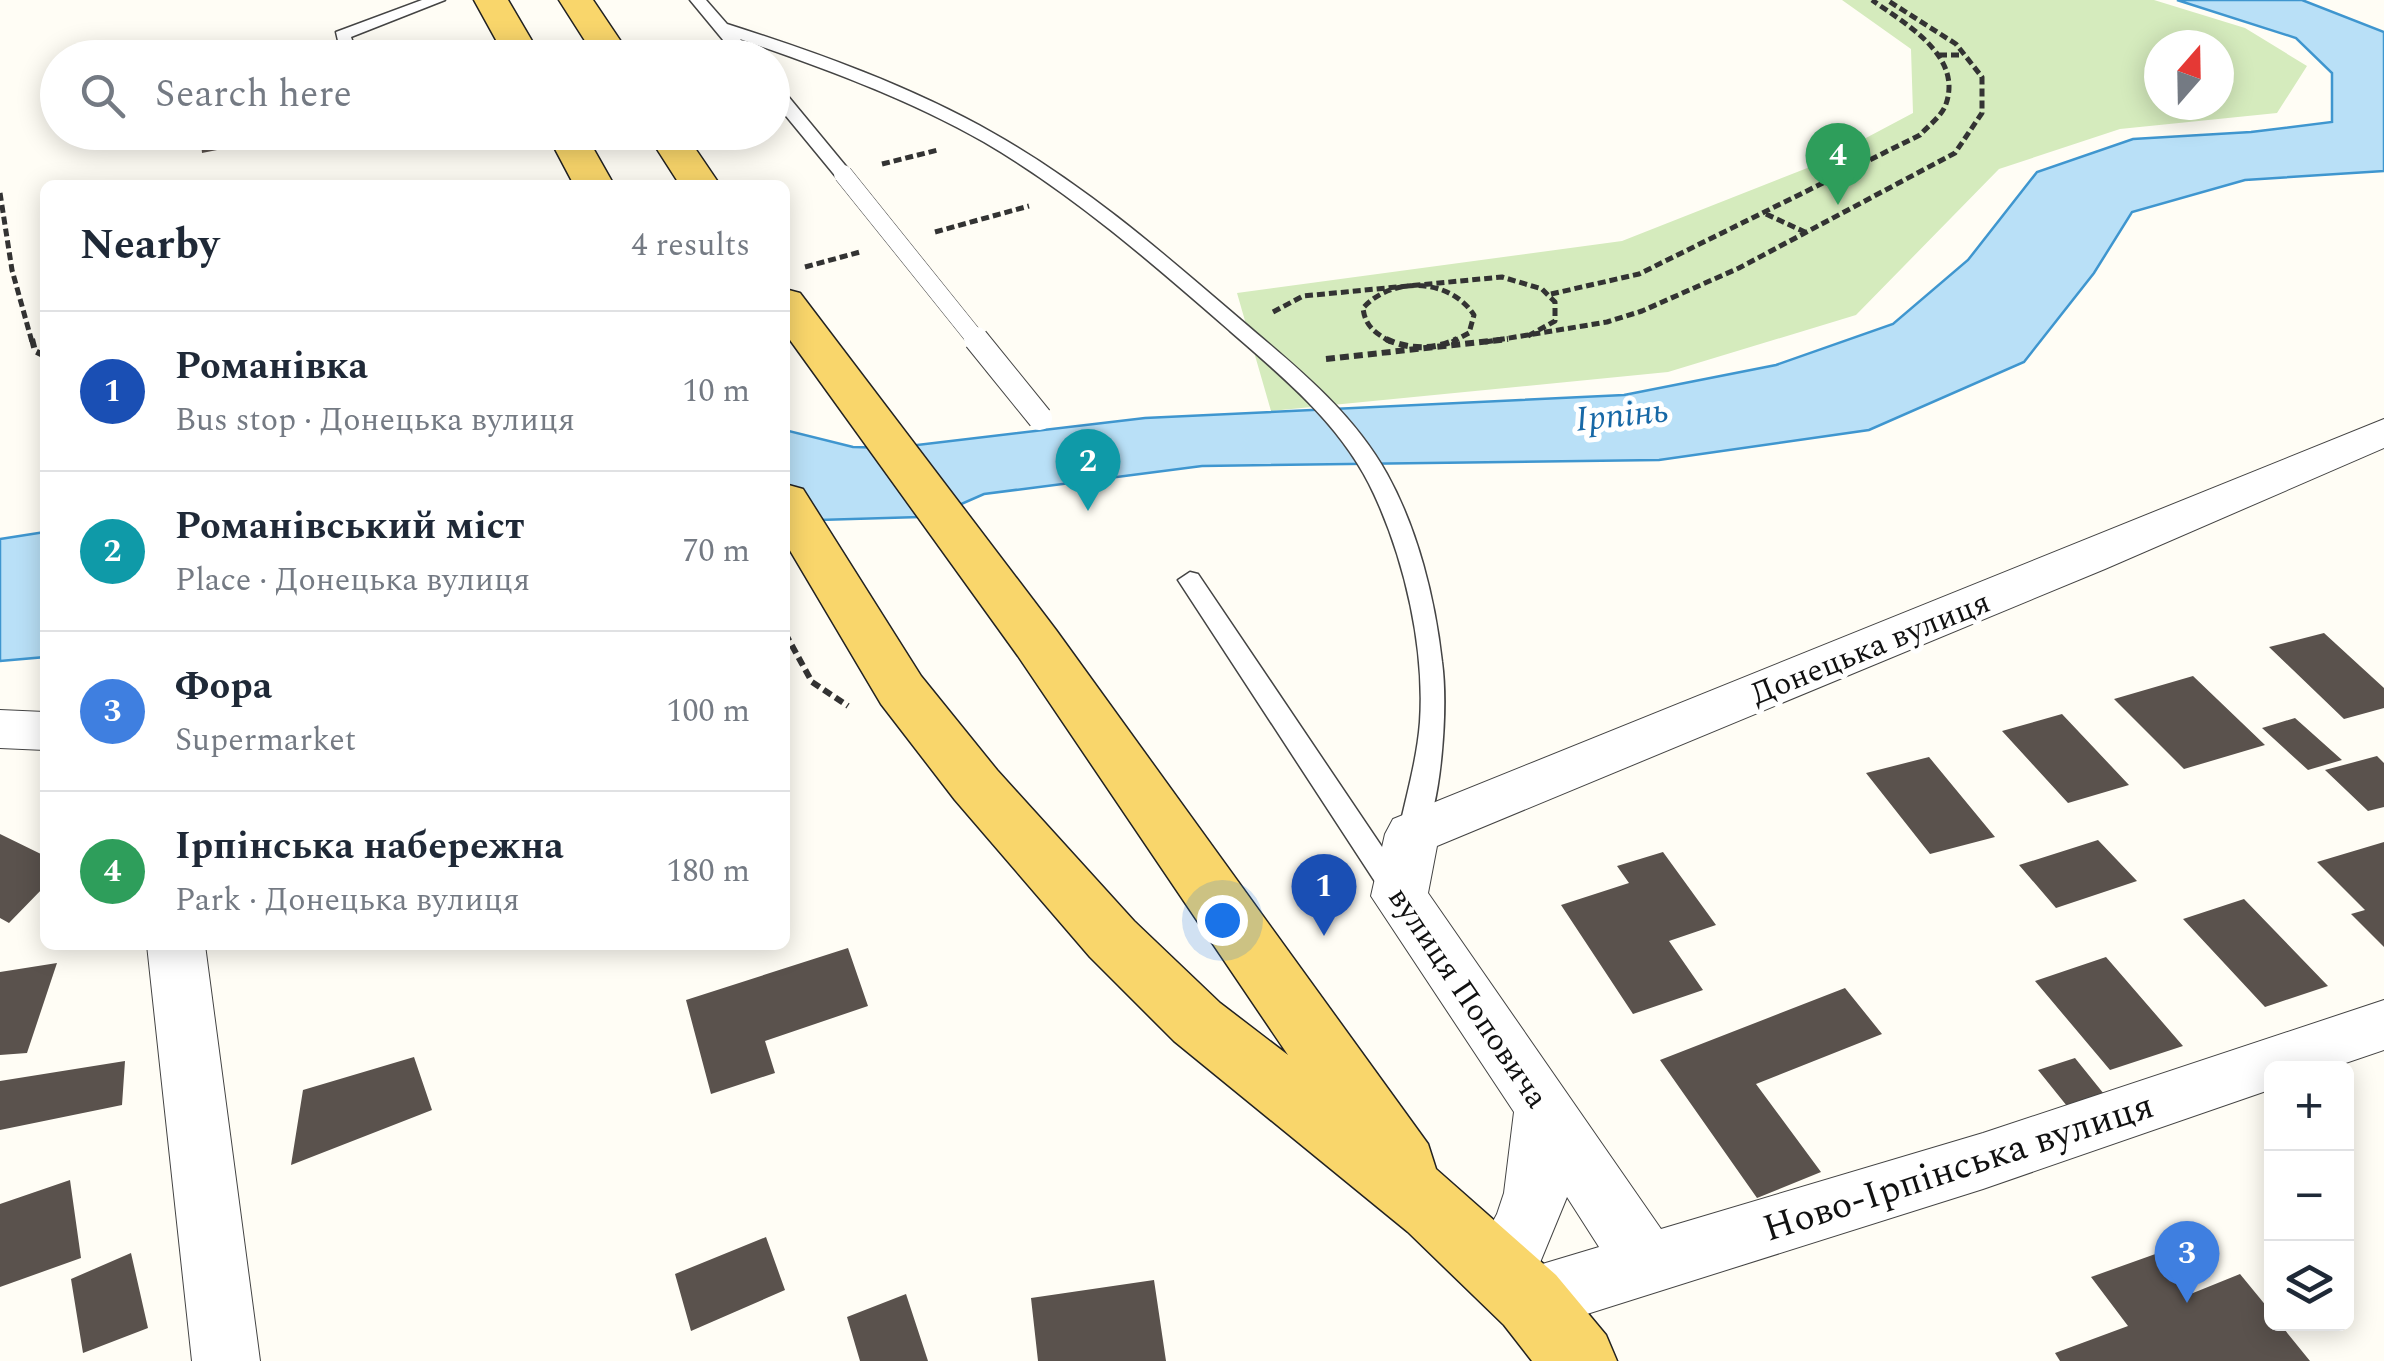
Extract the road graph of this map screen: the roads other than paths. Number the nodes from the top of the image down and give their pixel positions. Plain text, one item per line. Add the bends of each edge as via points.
1 (437, 0) edge
2 (492, 0) edge
3 (576, 0) edge
4 (698, 0) edge
5 (723, 28) junction
6 (343, 40) edge
7 (514, 40) edge
8 (602, 40) edge
9 (733, 40) edge
10 (755, 40) edge
11 (790, 53) edge
12 (790, 110) edge
13 (575, 150) edge
14 (676, 150) edge
15 (591, 180) edge
16 (697, 180) edge
17 (790, 309) edge
18 (1040, 418) dead end
19 (2384, 432) edge
20 (790, 511) edge
21 (1190, 580) dead end
22 (0, 729) edge
23 (40, 731) edge
24 (1412, 834) junction
25 (1399, 896) junction
26 (177, 950) edge
27 (2384, 1025) edge
28 (1545, 1107) junction
29 (1434, 1209) junction
30 (1648, 1266) junction
31 (1514, 1286) junction
32 (226, 1361) edge
33 (1579, 1361) edge

1 - 6 lane
2 - 7 main road
3 - 8 main road
4 - 5 lane
5 - 9 lane
5 - 10 lane
11 - 24 lane via 905,96 1045,173 1124,231 1328,408 1375,473 1420,604 1433,708
12 - 18 lane, bridge
13 - 15 main road
14 - 16 main road
17 - 29 main road via 1037,643
19 - 24 street, Донецька вулиця
20 - 29 main road via 876,699 976,786 1196,1022
21 - 25 lane, вулиця Поповича
22 - 23 street
24 - 25 street
25 - 28 street, вулиця Поповича
26 - 32 street
27 - 30 street, Ново-Ірпінська вулиця
28 - 30 street, вулиця Поповича
28 - 31 street via 1542,1181 1519,1243
29 - 31 main road
30 - 31 street, Ново-Ірпінська вулиця
31 - 33 main road

